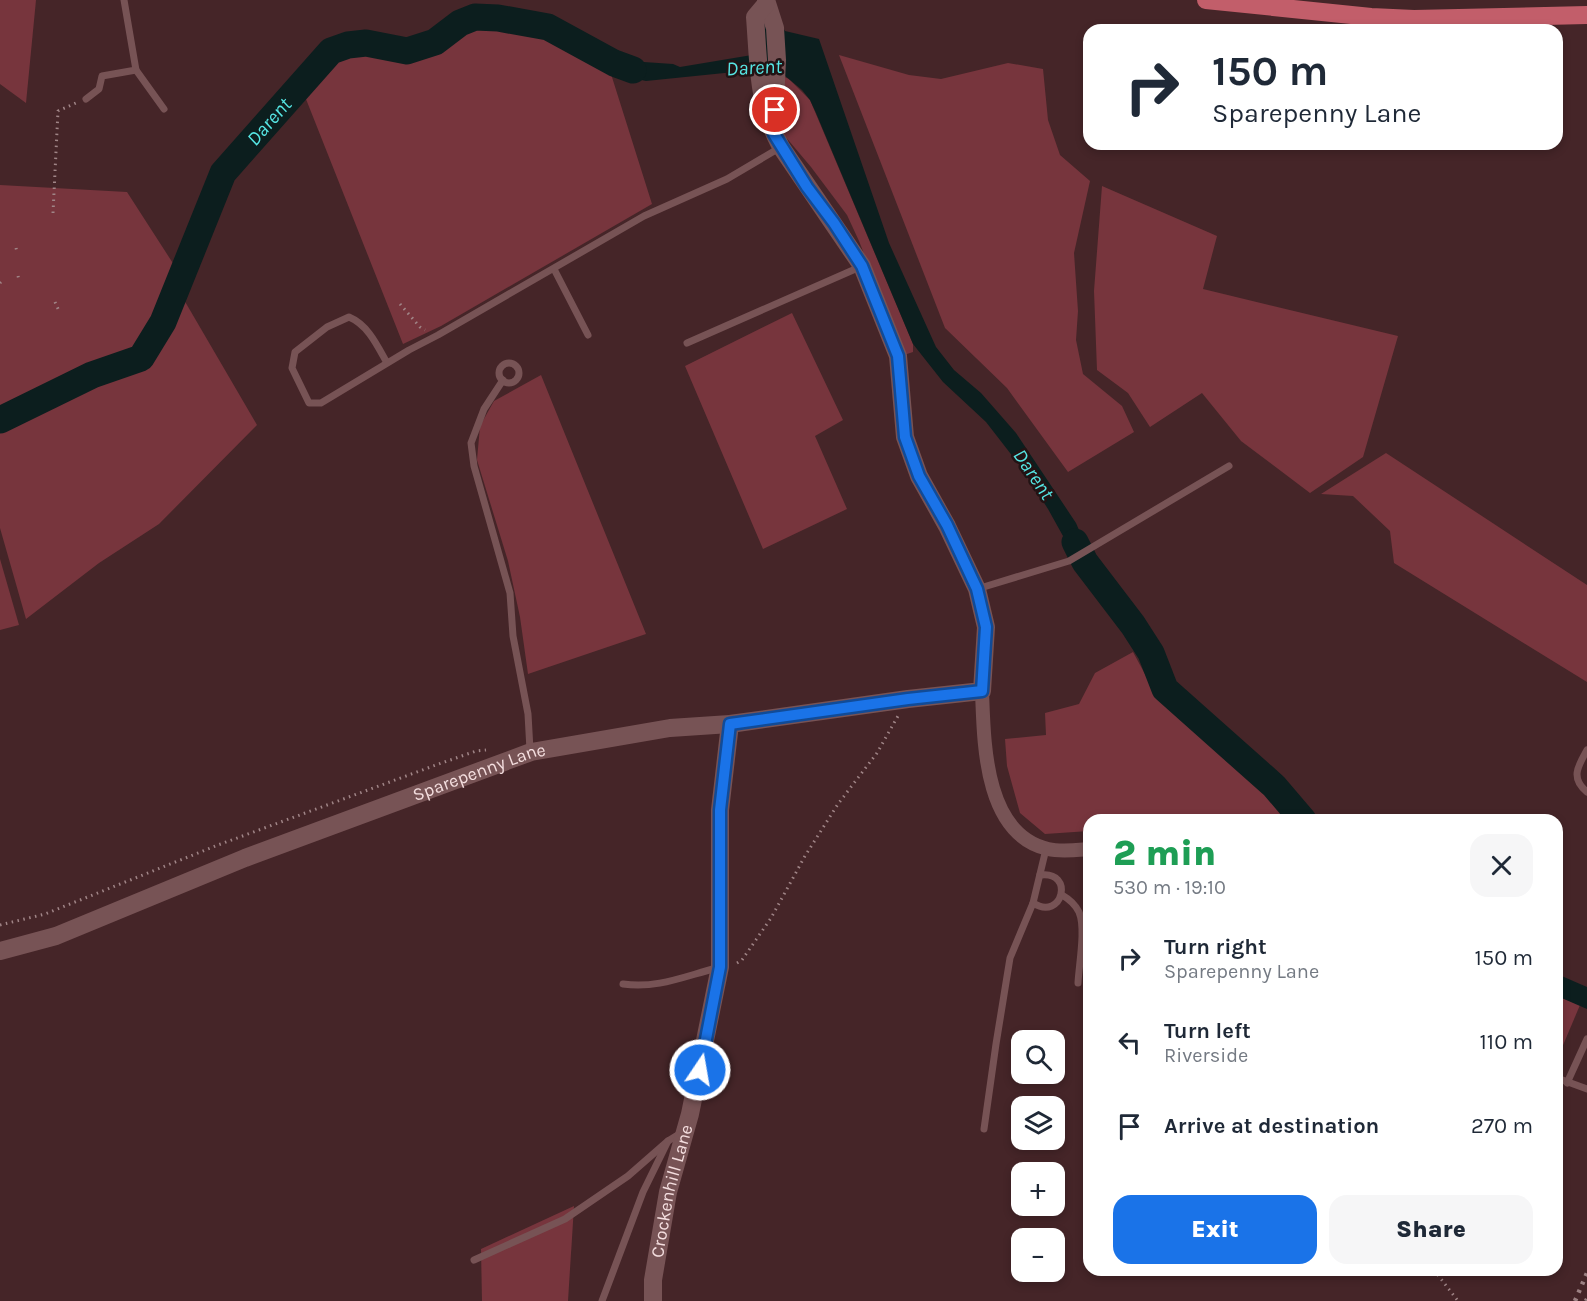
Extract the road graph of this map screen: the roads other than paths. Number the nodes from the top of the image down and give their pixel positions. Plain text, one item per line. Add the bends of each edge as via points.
1 (124, 0) edge
2 (1206, 0) edge
3 (763, 7) edge
4 (1587, 15) edge
5 (1408, 24) edge
6 (1431, 24) edge
7 (136, 70) junction
8 (86, 99) road end
9 (164, 110) dead end
10 (777, 140) junction
11 (862, 266) junction
12 (554, 268) junction
13 (588, 335) dead end
14 (687, 343) dead end
15 (387, 363) junction
16 (503, 380) dead end
17 (1229, 466) dead end
18 (977, 589) junction
19 (982, 691) junction
20 (730, 724) junction
21 (1587, 750) edge
22 (531, 752) junction
23 (1587, 792) edge
24 (1046, 849) junction
25 (1083, 849) edge
26 (1040, 875) junction
27 (1062, 895) junction
28 (1033, 903) junction
29 (0, 951) edge
30 (720, 966) junction
31 (1078, 983) dead end
32 (624, 984) dead end
33 (1587, 1039) edge
34 (1563, 1081) edge
35 (1567, 1083) junction
36 (1587, 1089) edge
37 (984, 1129) dead end
38 (686, 1130) junction
39 (668, 1141) junction
40 (474, 1260) dead end
41 (602, 1301) edge
42 (653, 1301) edge

1 - 7 lane
2 - 5 main road
3 - 10 street via 759,78 762,102
3 - 10 street via 775,28
4 - 6 main road
7 - 8 lane via 102,76 99,88
7 - 9 lane
10 - 11 street
10 - 12 lane via 727,179 644,216
11 - 14 lane
11 - 18 street via 898,356 905,437 919,476
12 - 13 lane
12 - 15 lane
15 - 15 lane via 360,322 349,317 327,327 295,352 292,368 309,403 321,403
16 - 22 lane via 484,409 471,443 510,593
17 - 18 lane via 1069,561
18 - 19 street via 986,627
19 - 20 street, Sparepenny Lane
19 - 24 street via 986,749 995,798 1012,828
20 - 22 street, Sparepenny Lane via 670,728
20 - 30 street, Crockenhill Lane via 720,810
21 - 23 lane via 1577,772 1580,786
22 - 29 street, Sparepenny Lane via 245,858 56,936
24 - 25 street
24 - 26 lane
26 - 27 lane via 1058,880
26 - 28 lane
27 - 28 lane via 1051,906
27 - 31 lane via 1074,904 1081,924
28 - 37 lane via 1010,958
30 - 32 lane via 654,985
30 - 38 street, Crockenhill Lane
33 - 35 lane
34 - 35 lane
35 - 36 lane
38 - 39 lane
38 - 42 street, Crockenhill Lane via 668,1192
39 - 40 lane via 628,1176 565,1219
39 - 41 lane via 643,1192

